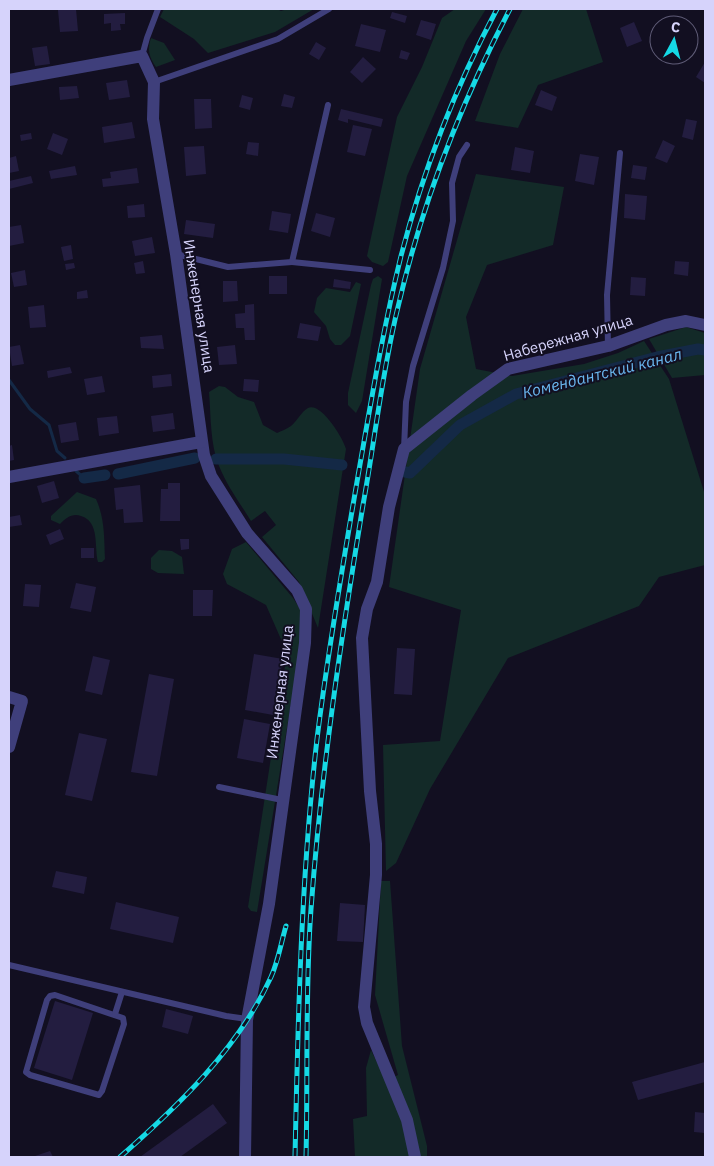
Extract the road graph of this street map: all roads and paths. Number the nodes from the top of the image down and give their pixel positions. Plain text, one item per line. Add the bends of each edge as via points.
1 (158, 9) edge
2 (329, 9) edge
3 (142, 56) junction
4 (9, 80) edge
5 (154, 82) junction
6 (328, 105) dead end
7 (467, 145) dead end
8 (620, 153) dead end
9 (176, 254) junction
10 (292, 262) junction
11 (370, 270) dead end
12 (705, 325) edge
13 (608, 346) junction
14 (201, 442) junction
15 (404, 449) junction
16 (9, 477) edge
17 (9, 697) edge
18 (9, 747) edge
19 (219, 787) dead end
20 (282, 800) junction
21 (9, 965) edge
22 (122, 992) junction
23 (115, 1014) junction
24 (247, 1019) junction
25 (245, 1157) edge
26 (415, 1157) edge

1 - 3 lane
2 - 5 lane via 278,39
3 - 4 street
3 - 5 street, Инженерная улица
5 - 9 street, Инженерная улица via 152,118
6 - 10 lane
7 - 15 lane via 459,158 452,183 453,221 443,268 413,366 406,402
8 - 13 lane via 607,295
9 - 10 lane via 228,267
9 - 14 street, Инженерная улица
10 - 11 lane
12 - 13 street, Набережная улица via 686,321 666,325
13 - 15 street, Набережная улица via 508,369
14 - 16 street
14 - 20 street, Инженерная улица via 211,476 247,533 297,590 306,609 306,643
15 - 26 street via 362,638 376,844 364,1007 367,1023 407,1120
17 - 18 street via 22,701
19 - 20 lane
20 - 24 street, Инженерная улица via 269,904
21 - 22 lane
22 - 23 lane
22 - 24 lane
23 - 23 lane via 123,1018 124,1024 99,1095 26,1072 50,996
24 - 25 street, Инженерная улица

